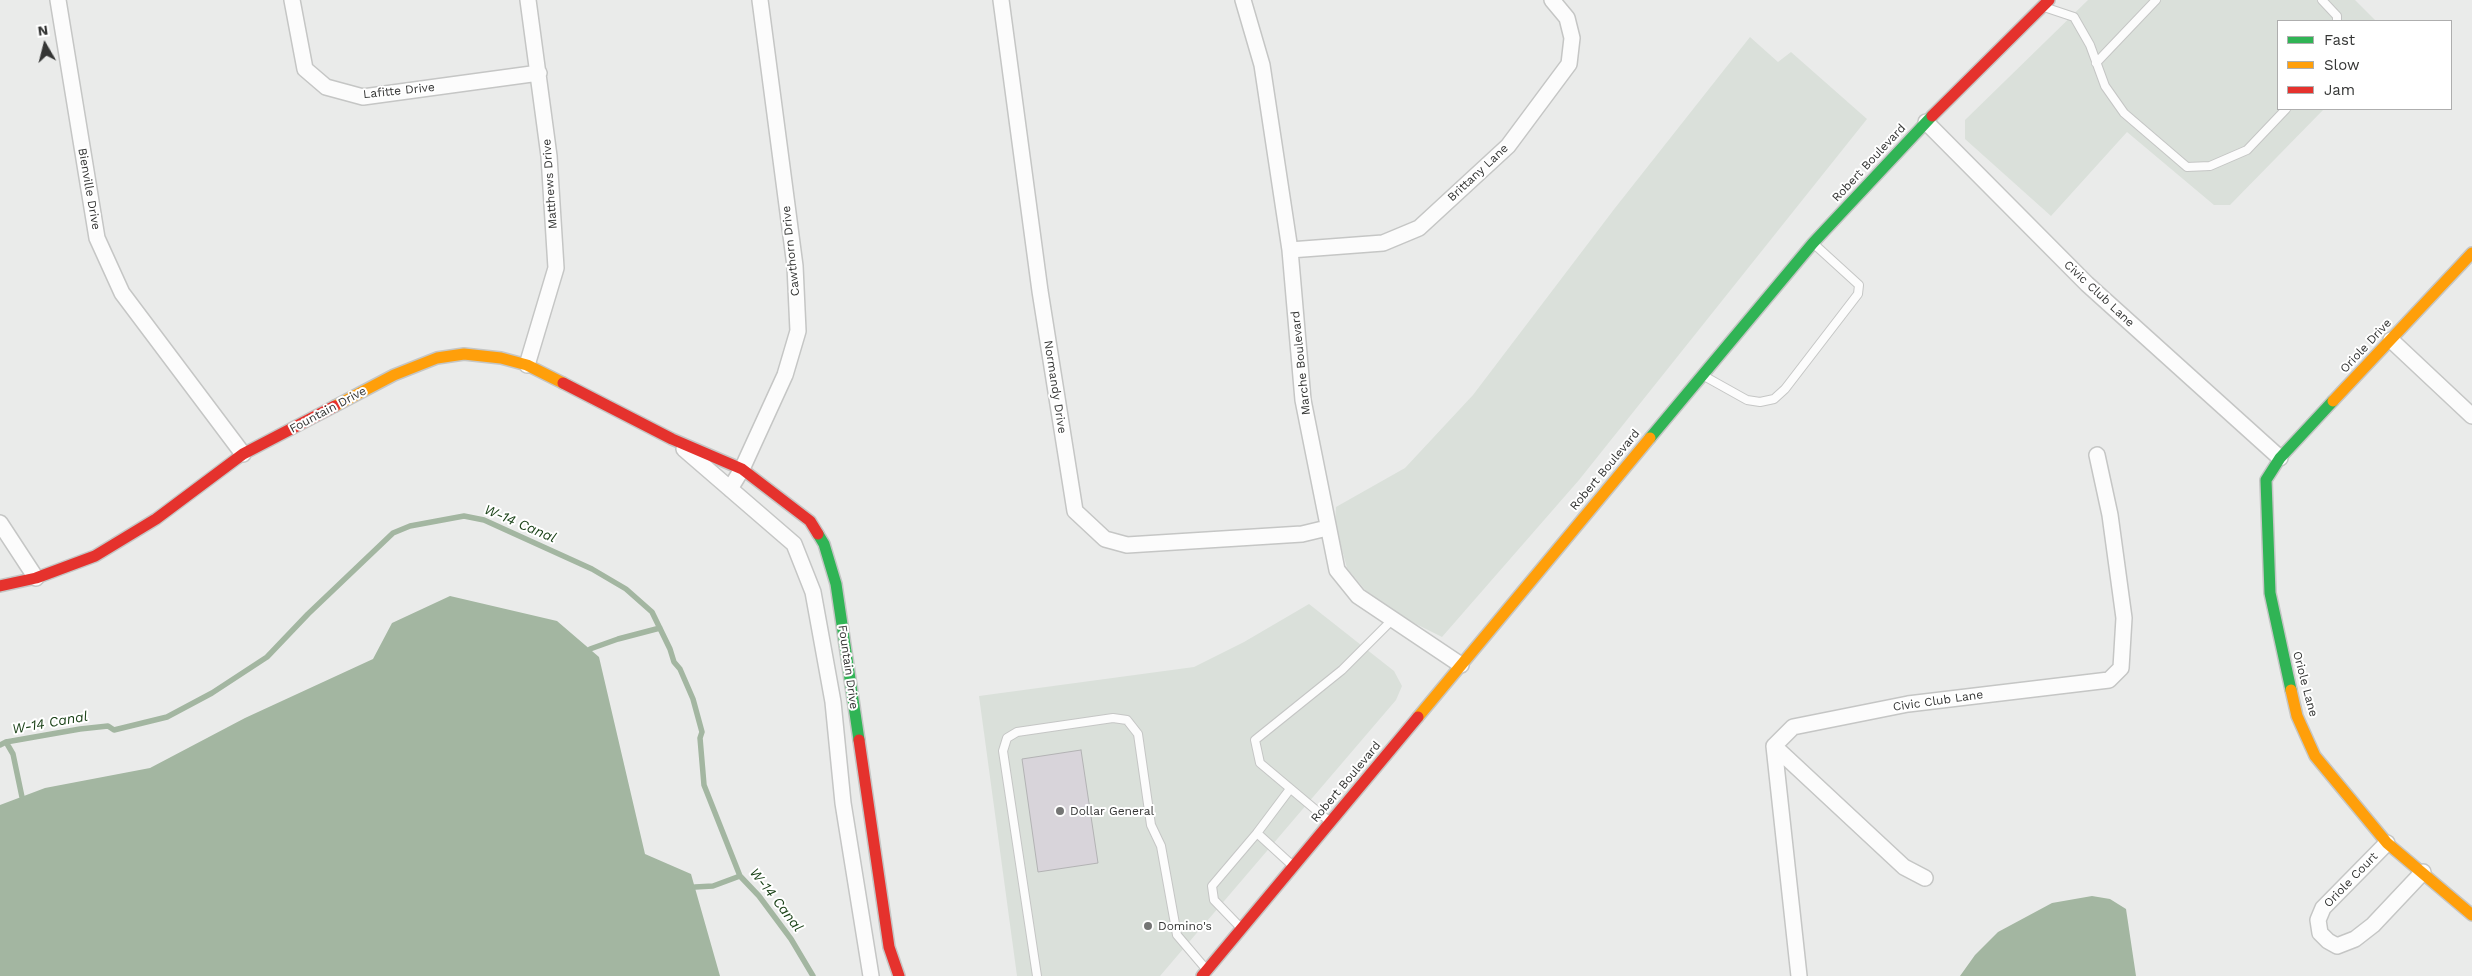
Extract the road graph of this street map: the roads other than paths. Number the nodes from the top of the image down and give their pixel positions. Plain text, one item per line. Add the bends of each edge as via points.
1 (58, 0) edge
2 (292, 0) edge
3 (528, 0) edge
4 (760, 0) edge
5 (1001, 0) edge
6 (1243, 0) edge
7 (1552, 0) edge
8 (2156, 0) edge
9 (2322, 0) edge
10 (2042, 2) edge
11 (2337, 20) edge
12 (2096, 63) junction
13 (539, 73) junction
14 (2285, 110) edge
15 (1926, 122) junction
16 (1813, 243) junction
17 (1290, 250) junction
18 (2472, 253) edge
19 (2391, 340) junction
20 (527, 365) junction
21 (1702, 375) junction
22 (2472, 416) edge
23 (672, 438) junction
24 (243, 454) junction
25 (2097, 455) dead end
26 (2280, 458) junction
27 (742, 469) junction
28 (730, 489) junction
29 (0, 523) edge
30 (1327, 528) junction
31 (36, 578) junction
32 (0, 586) edge
33 (1393, 619) junction
34 (1461, 665) junction
35 (848, 670) junction
36 (828, 673) junction
37 (1774, 746) junction
38 (1290, 789) junction
39 (1330, 822) junction
40 (1257, 833) junction
41 (2387, 843) junction
42 (1294, 866) junction
43 (2422, 872) junction
44 (1925, 878) dead end
45 (2472, 915) edge
46 (1242, 928) junction
47 (1204, 973) edge
48 (871, 976) edge
49 (899, 976) edge
50 (1038, 976) edge
51 (1800, 976) edge

1 - 24 street, Bienville Drive via 97,238 122,293
2 - 13 street, Lafitte Drive via 305,69 326,87 363,97
3 - 13 street, Matthews Drive
4 - 27 street, Cawthorn Drive via 795,266 798,331 785,375
5 - 30 street, Normandy Drive via 1040,291 1075,510 1104,539 1127,546 1302,534
6 - 17 street, Marche Boulevard via 1262,66
7 - 17 street, Brittany Lane via 1567,18 1572,38 1569,64 1508,146 1419,228 1383,243
8 - 12 lane
9 - 11 lane
10 - 12 lane via 2074,18 2090,44
10 - 15 street, Robert Boulevard
12 - 14 lane via 2105,86 2124,113 2187,167 2210,166 2247,150
13 - 20 street, Matthews Drive via 549,156 556,268
15 - 16 street, Robert Boulevard
15 - 26 street, Civic Club Lane via 2087,284
16 - 21 street, Robert Boulevard
16 - 21 lane via 1859,285 1858,294 1784,389 1774,399 1747,400
17 - 30 street, Marche Boulevard via 1303,400
18 - 19 street, Oriole Drive
19 - 22 street
19 - 26 street, Oriole Drive
20 - 23 street, Fountain Drive
20 - 24 street, Fountain Drive via 464,354 437,358 394,375
21 - 34 street, Robert Boulevard
23 - 27 street, Fountain Drive
23 - 28 street, Fountain Drive
24 - 31 street, Fountain Drive via 156,519 95,556
25 - 37 street, Civic Club Lane via 2110,515 2124,618 2121,668 2109,680 1908,704 1793,728
26 - 41 street, Oriole Lane via 2266,480 2270,593 2297,716 2315,756
27 - 28 street, Cawthorn Drive
27 - 35 street, Fountain Drive via 810,521 824,544 836,584
28 - 36 street, Fountain Drive via 794,544 813,592
29 - 31 street
30 - 33 street, Marche Boulevard via 1337,570 1358,596
31 - 32 street, Fountain Drive
33 - 34 street, Marche Boulevard
33 - 38 lane via 1342,670 1255,740 1260,763
34 - 39 street, Robert Boulevard
35 - 36 street
35 - 49 street, Fountain Drive via 889,947
36 - 48 street, Fountain Drive via 843,803
37 - 44 street via 1904,867
37 - 51 street
38 - 39 lane
38 - 40 lane
39 - 42 street, Robert Boulevard
40 - 42 lane
40 - 46 lane via 1212,886 1214,900
41 - 43 street, Oriole Lane
41 - 43 street, Oriole Court via 2323,908 2318,920 2320,933 2328,941 2337,946 2373,926
42 - 46 street, Robert Boulevard
43 - 45 street, Oriole Lane
46 - 47 street, Robert Boulevard
47 - 50 lane via 1178,934 1160,846 1151,825 1138,734 1127,720 1113,718 1017,732 1008,738 1003,751

